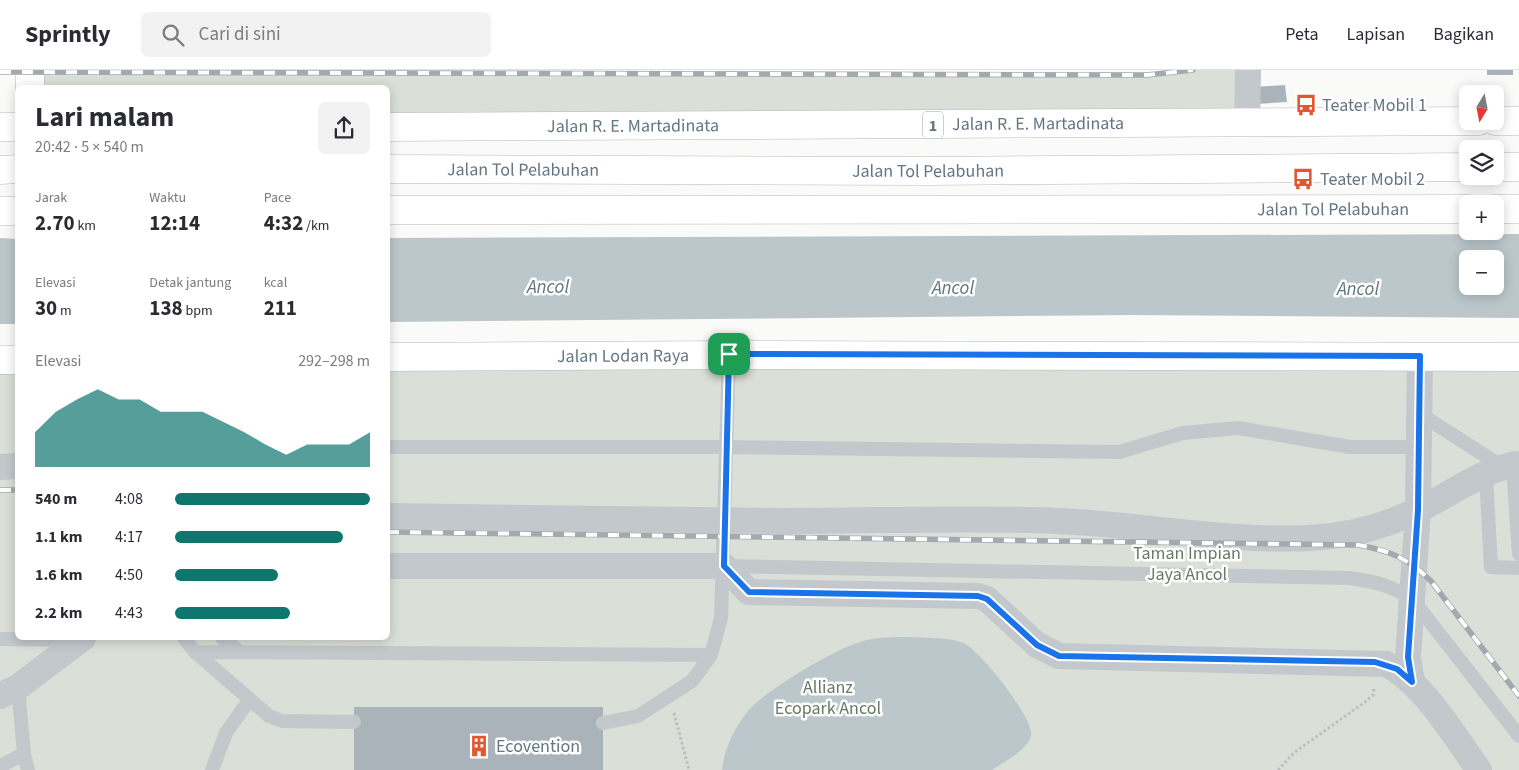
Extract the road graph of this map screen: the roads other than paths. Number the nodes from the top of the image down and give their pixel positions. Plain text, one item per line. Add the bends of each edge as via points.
1 (30, 70) edge
2 (1250, 72) edge
3 (30, 85) edge
4 (1459, 121) edge
5 (1504, 121) edge
6 (1519, 121) edge
7 (1247, 123) junction
8 (0, 127) edge
9 (15, 127) edge
10 (390, 127) edge
11 (0, 159) edge
12 (15, 159) edge
13 (390, 160) edge
14 (1459, 162) edge
15 (1504, 162) edge
16 (1519, 162) edge
17 (1459, 167) edge
18 (1504, 167) edge
19 (1519, 167) edge
20 (390, 168) edge
21 (0, 170) edge
22 (15, 170) edge
23 (1459, 209) edge
24 (1504, 209) edge
25 (1519, 209) edge
26 (15, 210) edge
27 (390, 210) edge
28 (0, 211) edge
29 (729, 354) junction
30 (1420, 356) junction
31 (390, 357) edge
32 (1519, 357) edge
33 (0, 360) edge
34 (15, 360) edge
35 (1420, 414) junction
36 (726, 446) junction
37 (390, 447) edge
38 (1420, 447) junction
39 (15, 466) edge
40 (0, 467) edge
41 (1505, 468) edge
42 (1418, 510) junction
43 (390, 516) edge
44 (725, 521) junction
45 (1519, 554) edge
46 (390, 566) edge
47 (724, 566) junction
48 (1519, 568) edge
49 (1413, 600) junction
50 (0, 638) edge
51 (15, 638) edge
52 (80, 640) edge
53 (186, 640) edge
54 (225, 640) edge
55 (195, 652) junction
56 (240, 652) junction
57 (711, 655) junction
58 (1412, 682) junction
59 (9, 692) edge
60 (249, 700) junction
61 (354, 722) dead end
62 (603, 723) dead end
63 (1519, 736) edge
64 (24, 754) junction
65 (0, 766) edge
66 (28, 770) edge
67 (212, 770) edge
68 (1479, 770) edge

1 - 3 main road
2 - 7 street
4 - 7 main road, Jalan R. E. Martadinata / 1
5 - 6 main road
7 - 10 main road, Jalan R. E. Martadinata / 1
8 - 9 main road
11 - 12 main road
13 - 14 main road, Jalan R. E. Martadinata / 1
15 - 16 main road
17 - 20 main road, Jalan Tol Pelabuhan via 937,171
18 - 19 main road
21 - 22 main road
23 - 27 main road, Jalan Tol Pelabuhan
24 - 25 main road
26 - 28 main road
29 - 30 main road, Jalan Lodan Raya
29 - 31 main road, Jalan Lodan Raya
29 - 36 lane
30 - 32 main road, Jalan Lodan Raya
30 - 35 street
33 - 34 main road
35 - 38 street
35 - 41 lane
36 - 37 lane
36 - 38 lane via 1119,452 1183,433 1238,428 1350,447
36 - 44 lane
38 - 42 street
39 - 40 street
41 - 42 street
41 - 45 lane
41 - 48 lane via 1491,567
42 - 44 street via 1379,527 1309,538 1230,538 1056,521
42 - 49 street
43 - 44 street
44 - 47 lane
46 - 47 street
47 - 49 lane via 1350,578 1395,587
47 - 57 lane via 721,618
47 - 58 street via 749,592 978,596 987,599 1037,645 1059,656 1375,662 1397,669
49 - 58 street via 1408,657
49 - 63 lane
50 - 51 lane
52 - 59 street
53 - 55 lane
54 - 56 lane
55 - 56 lane
55 - 60 lane
56 - 57 lane
57 - 62 lane via 692,681 638,716
58 - 68 street
59 - 64 lane
60 - 61 lane via 269,716 282,721
60 - 67 lane via 226,733
64 - 65 lane
64 - 66 lane

